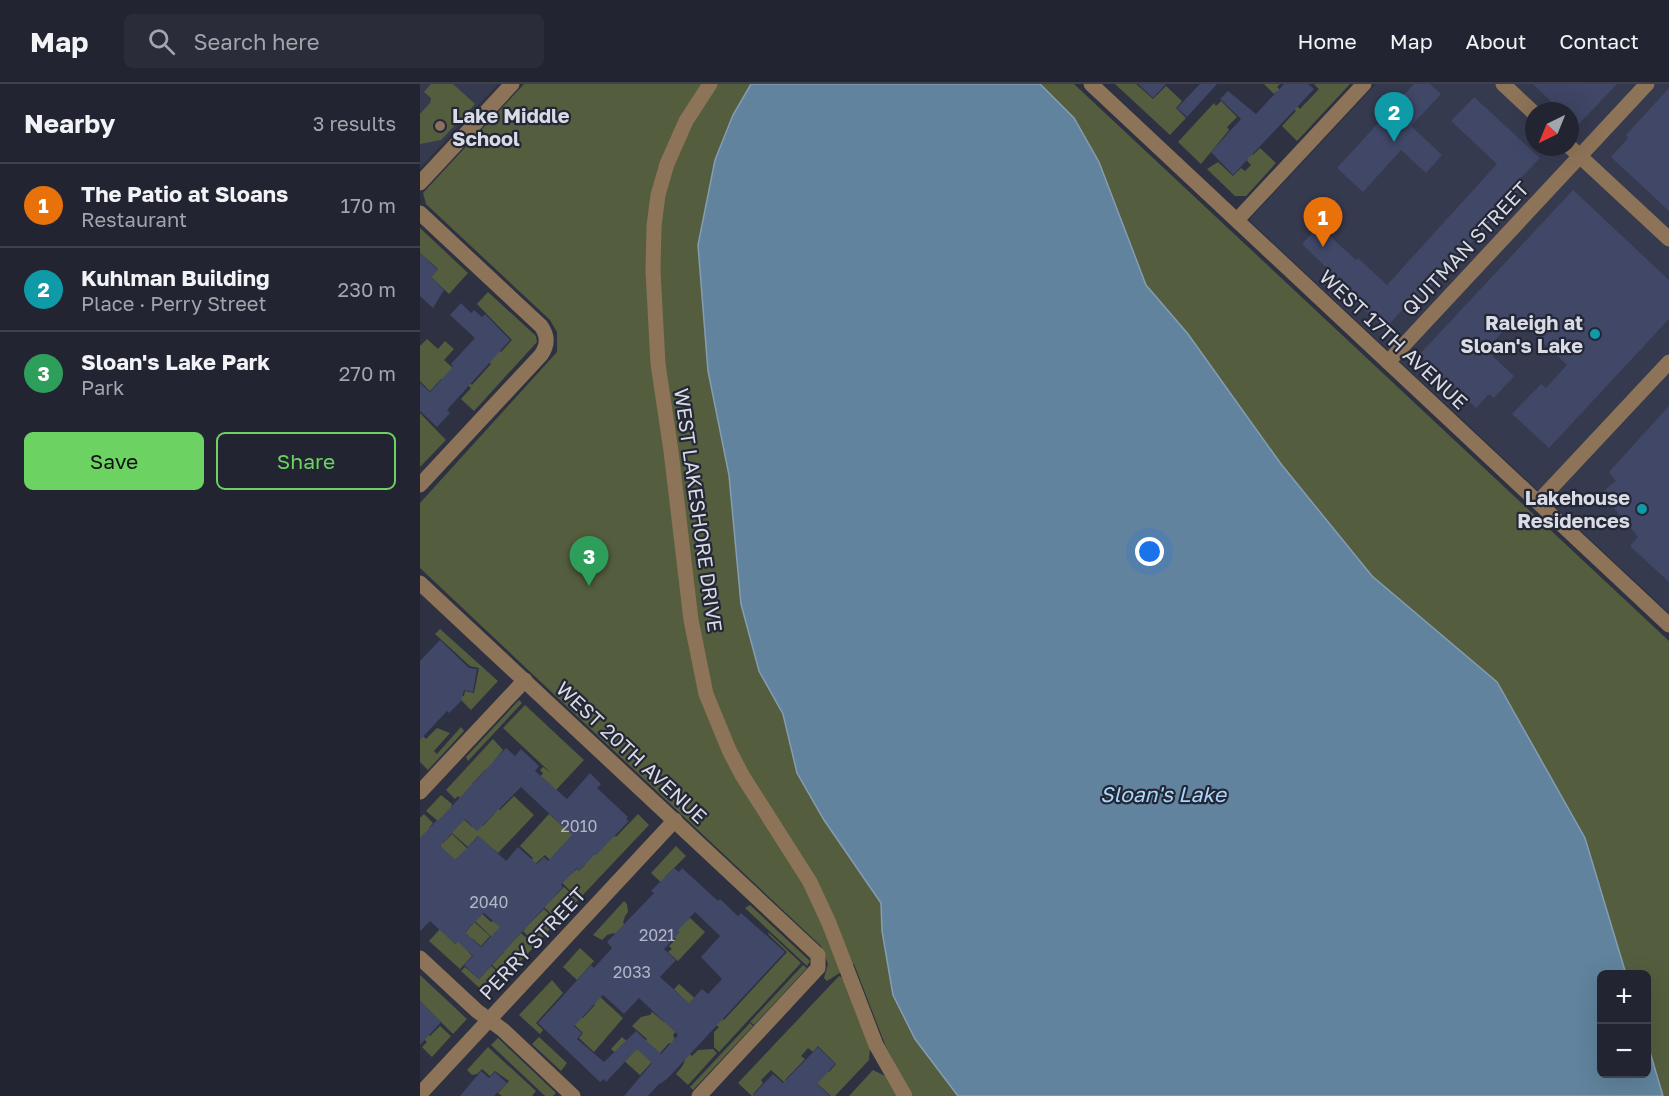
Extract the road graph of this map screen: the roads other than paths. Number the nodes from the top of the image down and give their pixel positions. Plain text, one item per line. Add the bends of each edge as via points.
1 (512, 84) edge
2 (711, 84) edge
3 (1091, 84) edge
4 (1364, 84) edge
5 (1503, 84) edge
6 (1647, 84) edge
7 (1525, 105) edge
8 (1579, 147) edge
9 (1579, 155) edge
10 (1571, 156) edge
11 (420, 183) edge
12 (420, 213) edge
13 (1237, 220) junction
14 (1669, 239) edge
15 (1388, 362) junction
16 (1669, 362) edge
17 (420, 485) edge
18 (1538, 502) junction
19 (420, 583) edge
20 (1669, 625) edge
21 (525, 680) junction
22 (420, 792) edge
23 (675, 820) junction
24 (420, 958) edge
25 (489, 1020) junction
26 (420, 1094) edge
27 (573, 1096) edge
28 (699, 1096) edge
29 (905, 1096) edge

1 - 11 street
2 - 29 street, WEST LAKESHORE DRIVE via 686,121 667,164 654,226 658,364 691,620 706,694 729,750 810,882 830,923 876,1045
3 - 13 street, WEST 17TH AVENUE
4 - 13 street
5 - 7 street
6 - 8 street, QUITMAN STREET
9 - 14 street
10 - 15 street, QUITMAN STREET
12 - 17 street via 541,326 547,340 541,355
13 - 15 street, WEST 17TH AVENUE
15 - 18 street, WEST 17TH AVENUE
16 - 18 street
18 - 20 street, WEST 17TH AVENUE
19 - 21 street, WEST 20TH AVENUE
21 - 22 street
21 - 23 street, WEST 20TH AVENUE
23 - 25 street, PERRY STREET
23 - 28 street, WEST 20TH AVENUE via 820,959 818,968
24 - 25 street
25 - 26 street, PERRY STREET
25 - 27 street

